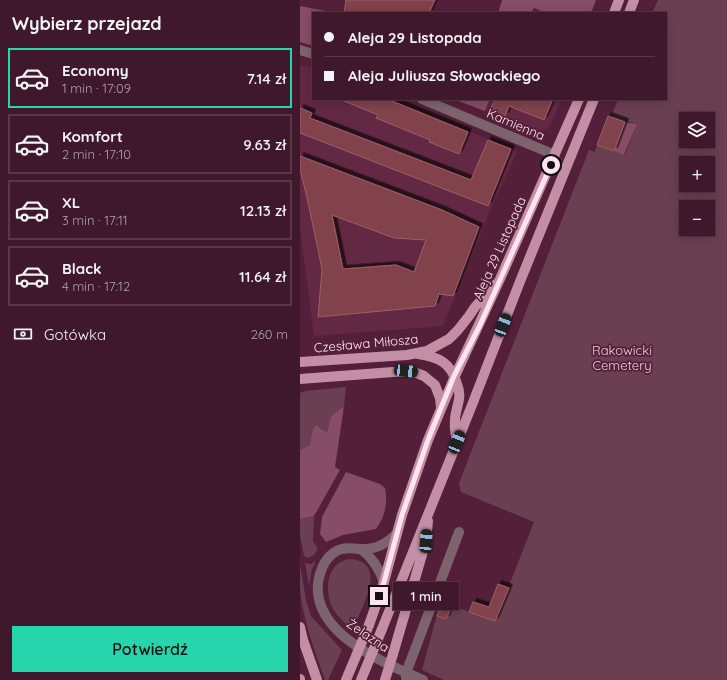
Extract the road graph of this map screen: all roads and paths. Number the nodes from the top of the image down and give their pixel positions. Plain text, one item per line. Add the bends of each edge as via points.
1 (619, 0) edge
2 (634, 0) edge
3 (614, 12) edge
4 (629, 12) edge
5 (300, 50) edge
6 (312, 54) edge
7 (424, 100) edge
8 (579, 100) edge
9 (594, 100) edge
10 (555, 155) junction
11 (500, 279) junction
12 (416, 354) junction
13 (300, 362) edge
14 (454, 376) junction
15 (300, 379) edge
16 (441, 407) junction
17 (457, 442) junction
18 (429, 509) junction
19 (459, 532) dead end
20 (397, 534) junction
21 (361, 549) junction
22 (384, 582) junction
23 (300, 627) edge
24 (406, 676) edge
25 (317, 680) edge
26 (346, 680) edge
27 (361, 680) edge
28 (385, 680) edge
29 (423, 680) edge

1 - 3 main road
2 - 4 main road
5 - 6 street
7 - 10 street, Kamienna
8 - 10 main road, Aleja 29 Listopada
9 - 17 main road
10 - 11 main road, Aleja 29 Listopada
11 - 12 main road, Czesława Miłosza via 452,336
11 - 14 main road, Aleja 29 Listopada
12 - 13 main road, Czesława Miłosza
12 - 14 main road via 437,358 448,366
14 - 16 main road, Aleja 29 Listopada
14 - 17 main road via 459,392 455,420
15 - 16 main road via 414,372 435,385
16 - 20 main road, Aleja 29 Listopada via 417,469
17 - 18 main road
18 - 27 main road, bridge
18 - 28 main road, bridge via 426,541
19 - 24 street
20 - 21 street, Żelazna via 384,544
20 - 22 main road
21 - 22 street via 374,561
21 - 24 street, Żelazna via 348,548 336,551 324,565 318,588 318,597 324,614 347,639
22 - 26 main road, bridge
23 - 25 main road
24 - 29 street, Żelazna

